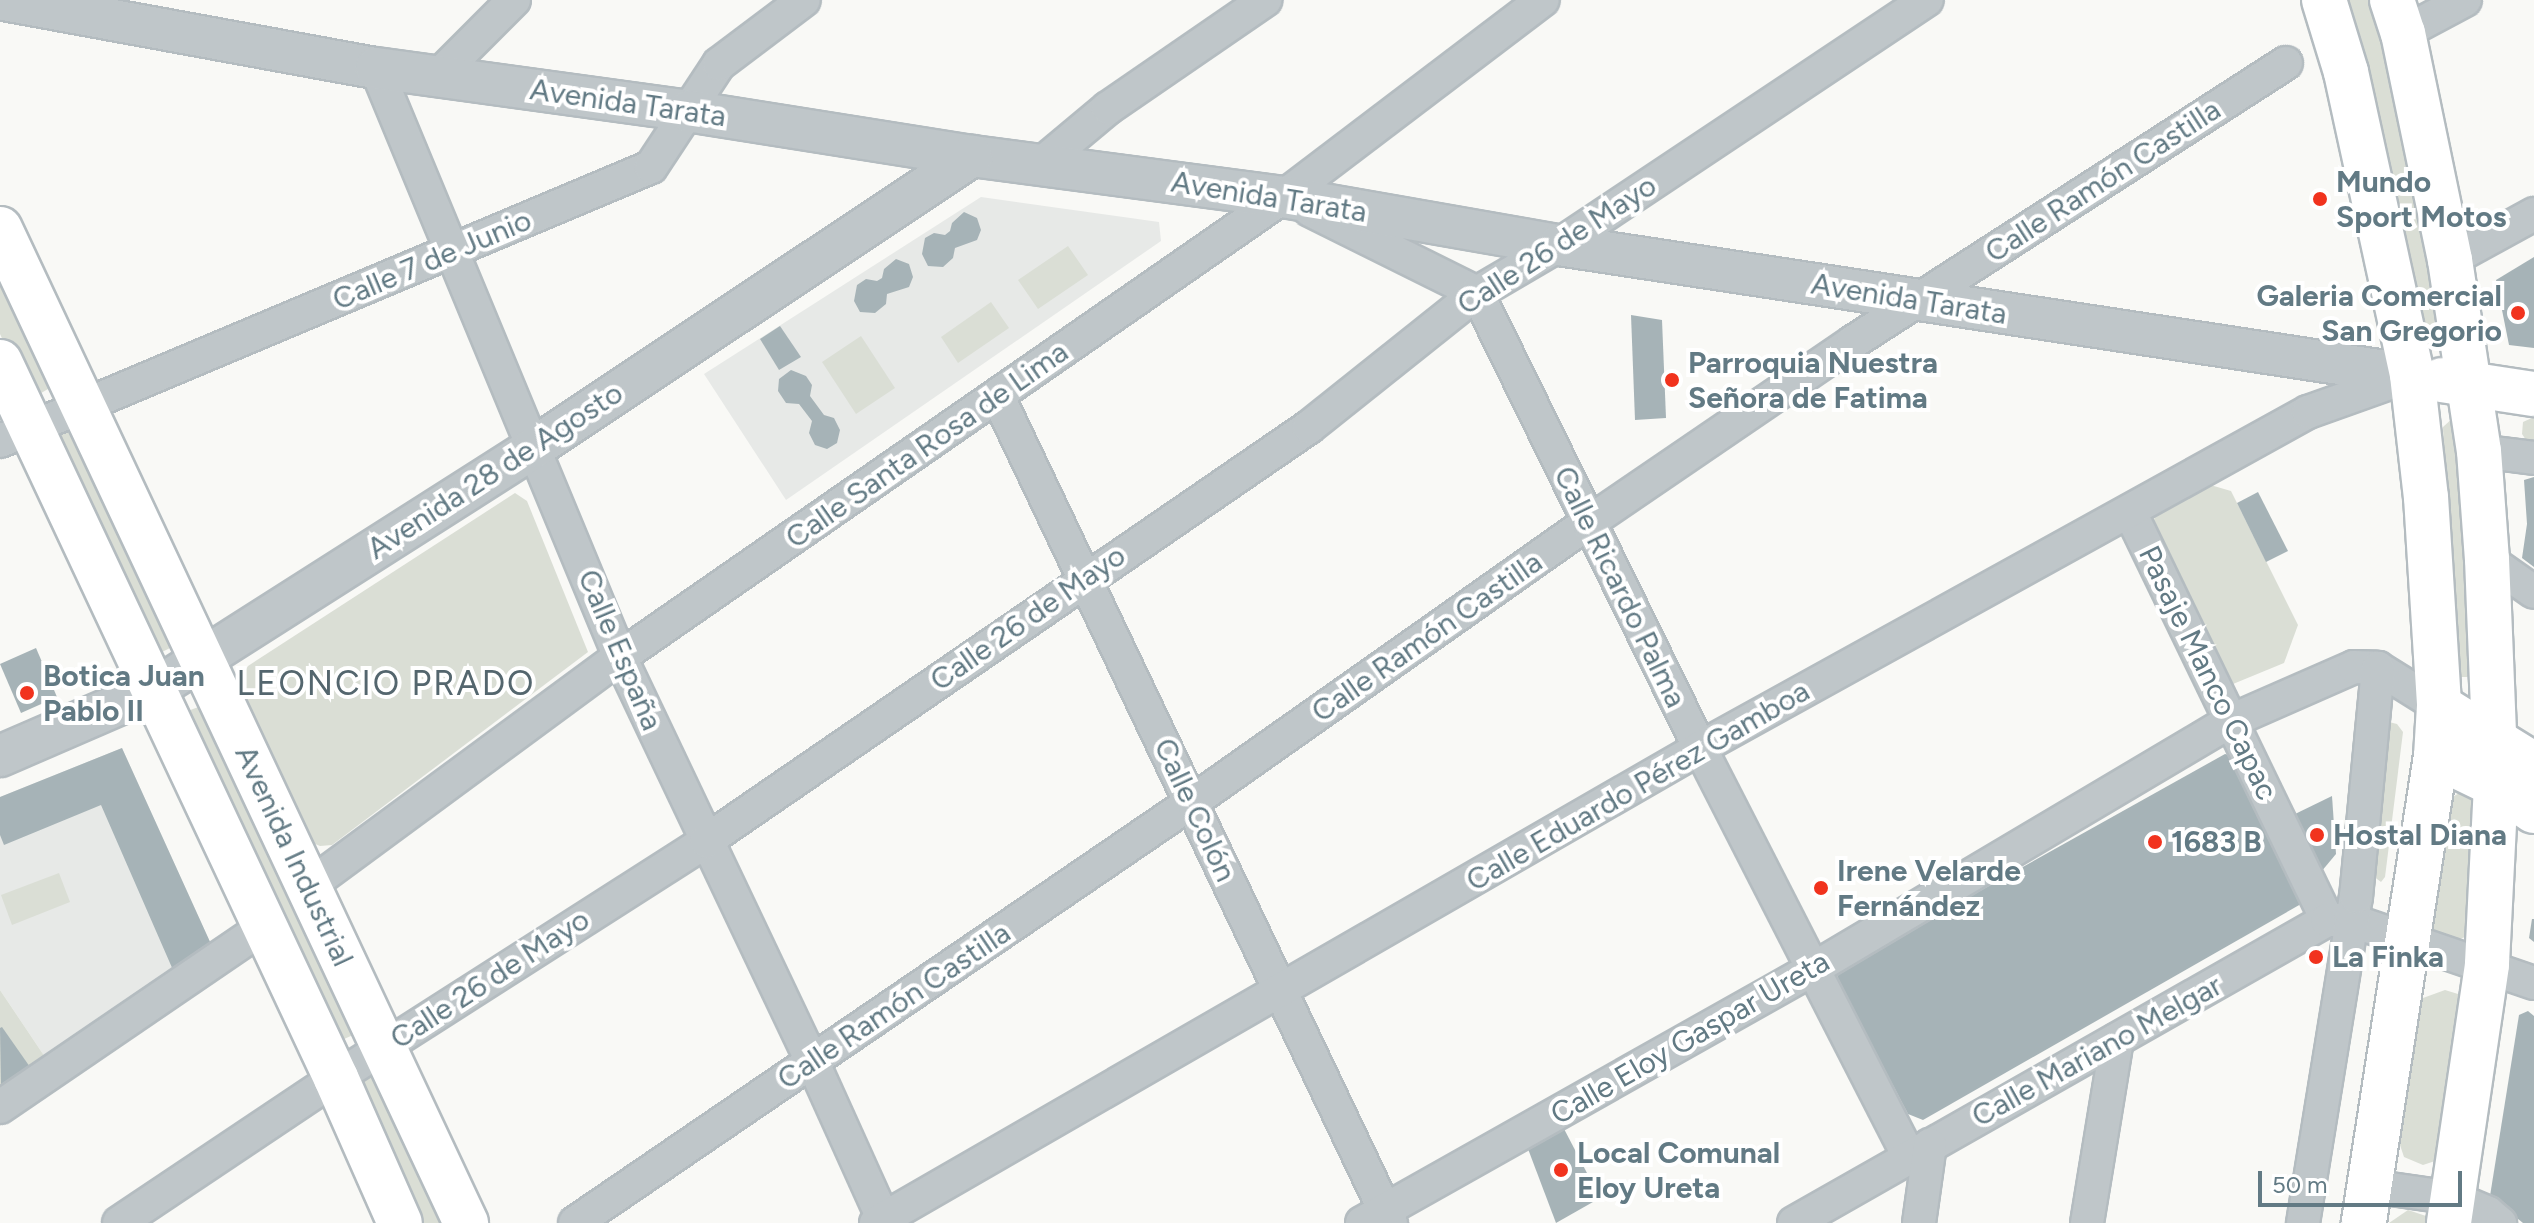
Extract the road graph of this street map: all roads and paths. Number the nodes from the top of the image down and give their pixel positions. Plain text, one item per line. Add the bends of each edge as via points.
1 (4, 0) edge
2 (514, 0) edge
3 (804, 0) edge
4 (1265, 0) edge
5 (1543, 0) edge
6 (1927, 0) edge
7 (2324, 0) edge
8 (2465, 0) edge
9 (63, 5) edge
10 (2397, 17) edge
11 (2286, 63) dead end
12 (376, 68) junction
13 (439, 75) junction
14 (688, 111) junction
15 (972, 156) junction
16 (1041, 164) junction
17 (1283, 197) junction
18 (2534, 214) edge
19 (0, 229) edge
20 (1559, 245) junction
21 (452, 252) junction
22 (2450, 260) junction
23 (1477, 293) junction
24 (1917, 301) junction
25 (0, 362) edge
26 (2412, 375) junction
27 (2471, 385) junction
28 (2534, 394) edge
29 (998, 397) junction
30 (83, 408) junction
31 (16, 434) edge
32 (535, 447) junction
33 (2479, 451) junction
34 (2534, 458) edge
35 (2130, 512) junction
36 (1588, 523) junction
37 (2487, 559) junction
38 (1085, 578) junction
39 (2534, 592) edge
40 (620, 657) junction
41 (202, 659) junction
42 (2378, 668) junction
43 (155, 689) junction
44 (2439, 706) junction
45 (2231, 721) junction
46 (2494, 737) junction
47 (1700, 748) junction
48 (0, 756) edge
49 (2436, 756) junction
50 (2534, 765) edge
51 (2496, 785) junction
52 (1192, 802) junction
53 (2534, 811) edge
54 (706, 841) junction
55 (309, 886) junction
56 (2339, 920) junction
57 (264, 927) junction
58 (2408, 939) junction
59 (2487, 965) junction
60 (1813, 969) junction
61 (2534, 983) edge
62 (1281, 992) junction
63 (2117, 1039) junction
64 (384, 1048) junction
65 (812, 1061) junction
66 (336, 1078) junction
67 (0, 1107) edge
68 (1919, 1151) junction
69 (2367, 1204) edge
70 (2451, 1210) edge
71 (1379, 1219) edge
72 (881, 1222) edge
73 (119, 1223) edge
74 (400, 1223) edge
75 (466, 1223) edge
76 (575, 1223) edge
77 (1794, 1223) edge
78 (1919, 1223) edge
79 (2087, 1223) edge
80 (2303, 1223) edge
81 (2500, 1223) edge

1 - 9 street, Avenida Tarata
2 - 13 street
3 - 14 street, Calle 7 de Junio via 719,64
4 - 16 street via 1108,108
5 - 17 street, Calle Santa Rosa de Lima
6 - 20 street, Calle 26 de Mayo
7 - 26 main road via 2346,72
8 - 10 street
9 - 12 street, Avenida Tarata
10 - 22 main road
11 - 24 street, Calle Ramón Castilla
12 - 13 street, Avenida Tarata
12 - 21 street, Calle España
13 - 14 street, Avenida Tarata
14 - 15 street, Avenida Tarata
14 - 21 street, Calle 7 de Junio via 651,167
15 - 16 street, Avenida Tarata
15 - 32 street, Avenida 28 de Agosto
16 - 17 street, Avenida Tarata
17 - 20 street, Avenida Tarata
17 - 23 street
17 - 29 street, Calle Santa Rosa de Lima
18 - 22 street
19 - 30 main road, Avenida Industrial
20 - 23 street, Calle 26 de Mayo
20 - 24 street, Avenida Tarata
21 - 30 street, Calle 7 de Junio
21 - 32 street, Calle España
22 - 27 main road
23 - 36 street, Calle Ricardo Palma
23 - 38 street, Calle 26 de Mayo via 1309,427
24 - 26 street, Avenida Tarata
24 - 36 street, Calle Ramón Castilla
25 - 31 main road, Avenida Industrial
26 - 27 main road, Avenida Tarata
26 - 35 street, Calle Eduardo Pérez Gamboa via 2308,412
26 - 44 main road via 2426,497
27 - 28 main road, Avenida Tarata
27 - 33 main road
29 - 38 street, Calle Colón
29 - 40 street, Calle Santa Rosa de Lima
30 - 31 street, Calle 7 de Junio
30 - 41 main road, Avenida Industrial
31 - 43 main road, Avenida Industrial
32 - 40 street, Calle España
32 - 41 street, Avenida 28 de Agosto
33 - 34 street
33 - 37 main road
35 - 45 street, Pasaje Manco Capac
35 - 47 street, Calle Eduardo Pérez Gamboa
36 - 47 street, Calle Ricardo Palma
36 - 52 street, Calle Ramón Castilla
37 - 39 street
37 - 46 main road
38 - 52 street, Calle Colón
38 - 54 street, Calle 26 de Mayo
40 - 54 street, Calle España
40 - 55 street, Calle Santa Rosa de Lima
41 - 43 street, Avenida 28 de Agosto
41 - 55 main road, Avenida Industrial
42 - 44 street
42 - 45 street, Calle Eloy Gaspar Ureta via 2339,672
42 - 56 street via 2356,897
43 - 48 street, Avenida 28 de Agosto
43 - 57 main road, Avenida Industrial
44 - 46 main road
44 - 49 main road
45 - 56 street, Pasaje Manco Capac
45 - 60 street, Calle Eloy Gaspar Ureta
46 - 50 main road
46 - 51 main road
47 - 60 street, Calle Ricardo Palma
47 - 62 street, Calle Eduardo Pérez Gamboa
49 - 51 main road
49 - 58 main road
51 - 53 main road
51 - 59 main road
52 - 62 street, Calle Colón
52 - 65 street, Calle Ramón Castilla
54 - 64 street, Calle 26 de Mayo
54 - 65 street, Calle España
55 - 64 main road, Avenida Industrial
56 - 58 street
56 - 63 street, Calle Mariano Melgar
56 - 80 street
57 - 66 main road, Avenida Industrial
57 - 67 street
58 - 59 street
58 - 69 main road
59 - 61 street
59 - 70 main road
60 - 68 street, Calle Ricardo Palma
60 - 71 street, Calle Eloy Gaspar Ureta
62 - 71 street, Calle Colón
62 - 72 street, Calle Eduardo Pérez Gamboa
63 - 68 street, Calle Mariano Melgar
63 - 79 street
64 - 66 street, Calle 26 de Mayo
64 - 75 main road, Avenida Industrial
65 - 72 street, Calle España
65 - 76 street, Calle Ramón Castilla
66 - 73 street, Calle 26 de Mayo
66 - 74 main road, Avenida Industrial
68 - 77 street, Calle Mariano Melgar
68 - 78 street
69 - 70 street
70 - 81 street via 2488,1213

